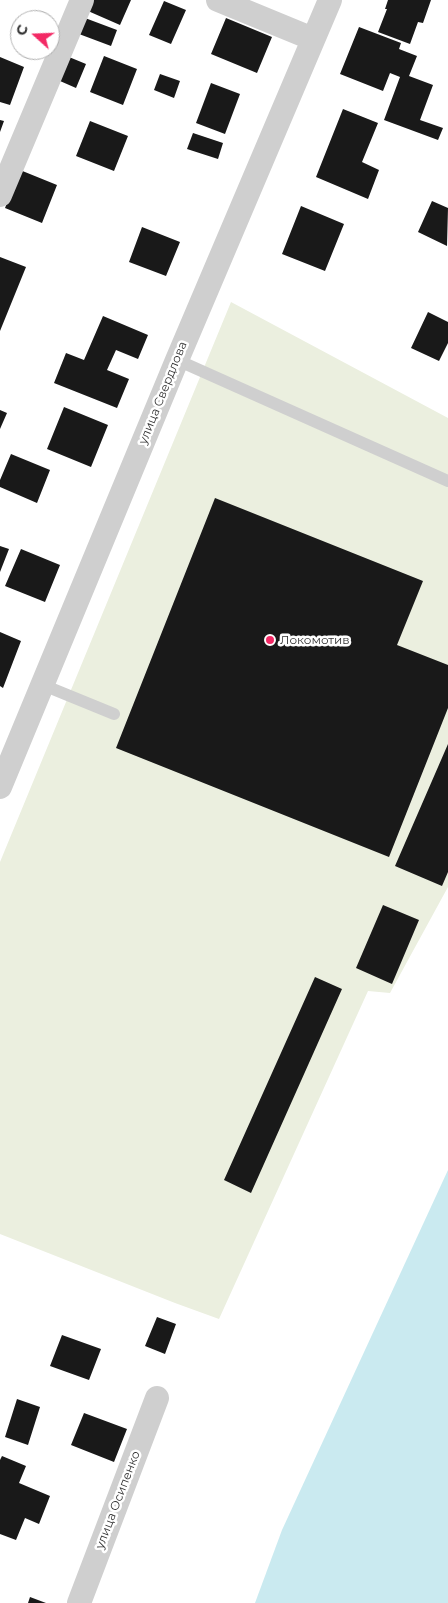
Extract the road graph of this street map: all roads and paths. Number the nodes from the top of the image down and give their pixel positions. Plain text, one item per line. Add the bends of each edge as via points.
1 (82, 0) edge
2 (218, 0) edge
3 (330, 0) edge
4 (313, 39) junction
5 (0, 195) edge
6 (177, 360) junction
7 (448, 481) edge
8 (43, 685) junction
9 (114, 714) dead end
10 (0, 787) edge
11 (157, 1398) dead end
12 (79, 1603) edge

1 - 5 street
2 - 4 street
3 - 4 street, улица Свердлова
4 - 6 street, улица Свердлова
6 - 7 lane
6 - 8 street, улица Свердлова
8 - 9 lane
8 - 10 street, улица Свердлова
11 - 12 street, улица Осипенко

